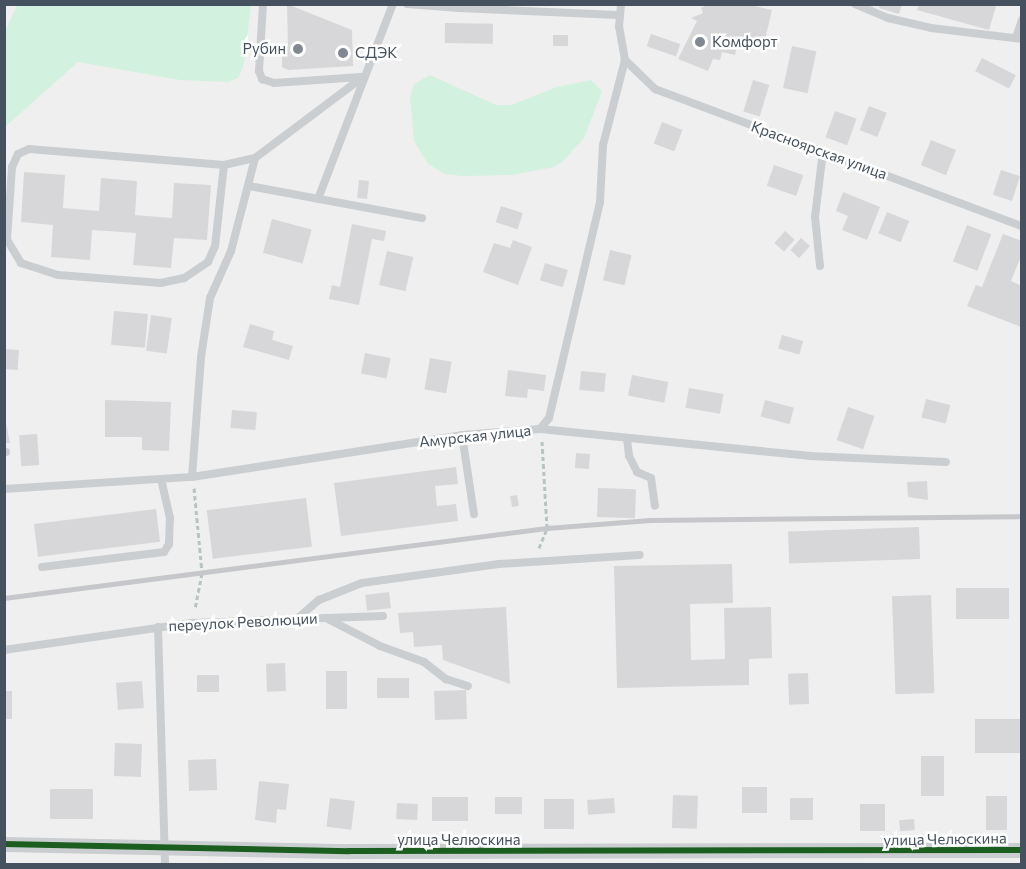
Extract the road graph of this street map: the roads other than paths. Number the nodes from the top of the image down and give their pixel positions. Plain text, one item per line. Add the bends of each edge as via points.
1 (263, 4) edge
2 (393, 4) edge
3 (407, 4) edge
4 (621, 4) edge
5 (855, 4) edge
6 (458, 6) edge
7 (618, 15) junction
8 (1022, 20) edge
9 (1019, 39) edge
10 (625, 60) junction
11 (363, 77) junction
12 (823, 151) junction
13 (255, 158) junction
14 (224, 165) junction
15 (249, 186) junction
16 (318, 199) junction
17 (422, 218) dead end
18 (1022, 226) edge
19 (820, 266) dead end
20 (540, 429) junction
21 (462, 435) junction
22 (627, 439) junction
23 (946, 462) dead end
24 (192, 477) junction
25 (161, 480) junction
26 (4, 489) edge
27 (655, 507) dead end
28 (474, 514) dead end
29 (640, 555) dead end
30 (42, 567) dead end
31 (383, 616) dead end
32 (298, 618) junction
33 (326, 618) junction
34 (159, 627) junction
35 (4, 650) edge
36 (468, 686) dead end
37 (4, 844) edge
38 (166, 847) junction
39 (1022, 850) edge
40 (165, 864) edge

1 - 11 lane via 259,71 262,79 273,83
2 - 11 lane
3 - 6 lane
4 - 7 lane
5 - 9 lane via 888,18 948,32
6 - 7 lane
7 - 10 lane
8 - 9 lane
10 - 12 lane, Красноярская улица via 655,89
10 - 20 lane via 603,145 600,202 549,418
11 - 13 lane
11 - 16 lane
12 - 18 lane, Красноярская улица
12 - 19 lane via 815,217
13 - 14 lane
13 - 15 lane
14 - 14 lane via 29,148 18,154 12,166 7,240 21,263 58,275 161,283 184,278 208,262 215,246
15 - 16 lane
15 - 24 lane via 231,251 210,298 201,357
16 - 17 lane
20 - 21 lane, Амурская улица
20 - 22 lane, Амурская улица
21 - 24 lane, Амурская улица
21 - 28 lane
22 - 23 lane, Амурская улица via 809,456
22 - 27 lane via 629,456 637,472 651,478
24 - 25 lane, Амурская улица
25 - 26 lane, Амурская улица
25 - 30 lane via 170,518 169,544 164,552
29 - 32 lane via 530,563 362,583 319,600
31 - 33 lane
32 - 33 lane, переулок Революции
32 - 34 lane, переулок Революции
33 - 36 lane, переулок Революции via 380,646 424,662 446,679
34 - 35 lane, переулок Революции
34 - 38 lane
37 - 38 street, улица Челюскина
38 - 39 street, улица Челюскина via 650,853
38 - 40 lane

